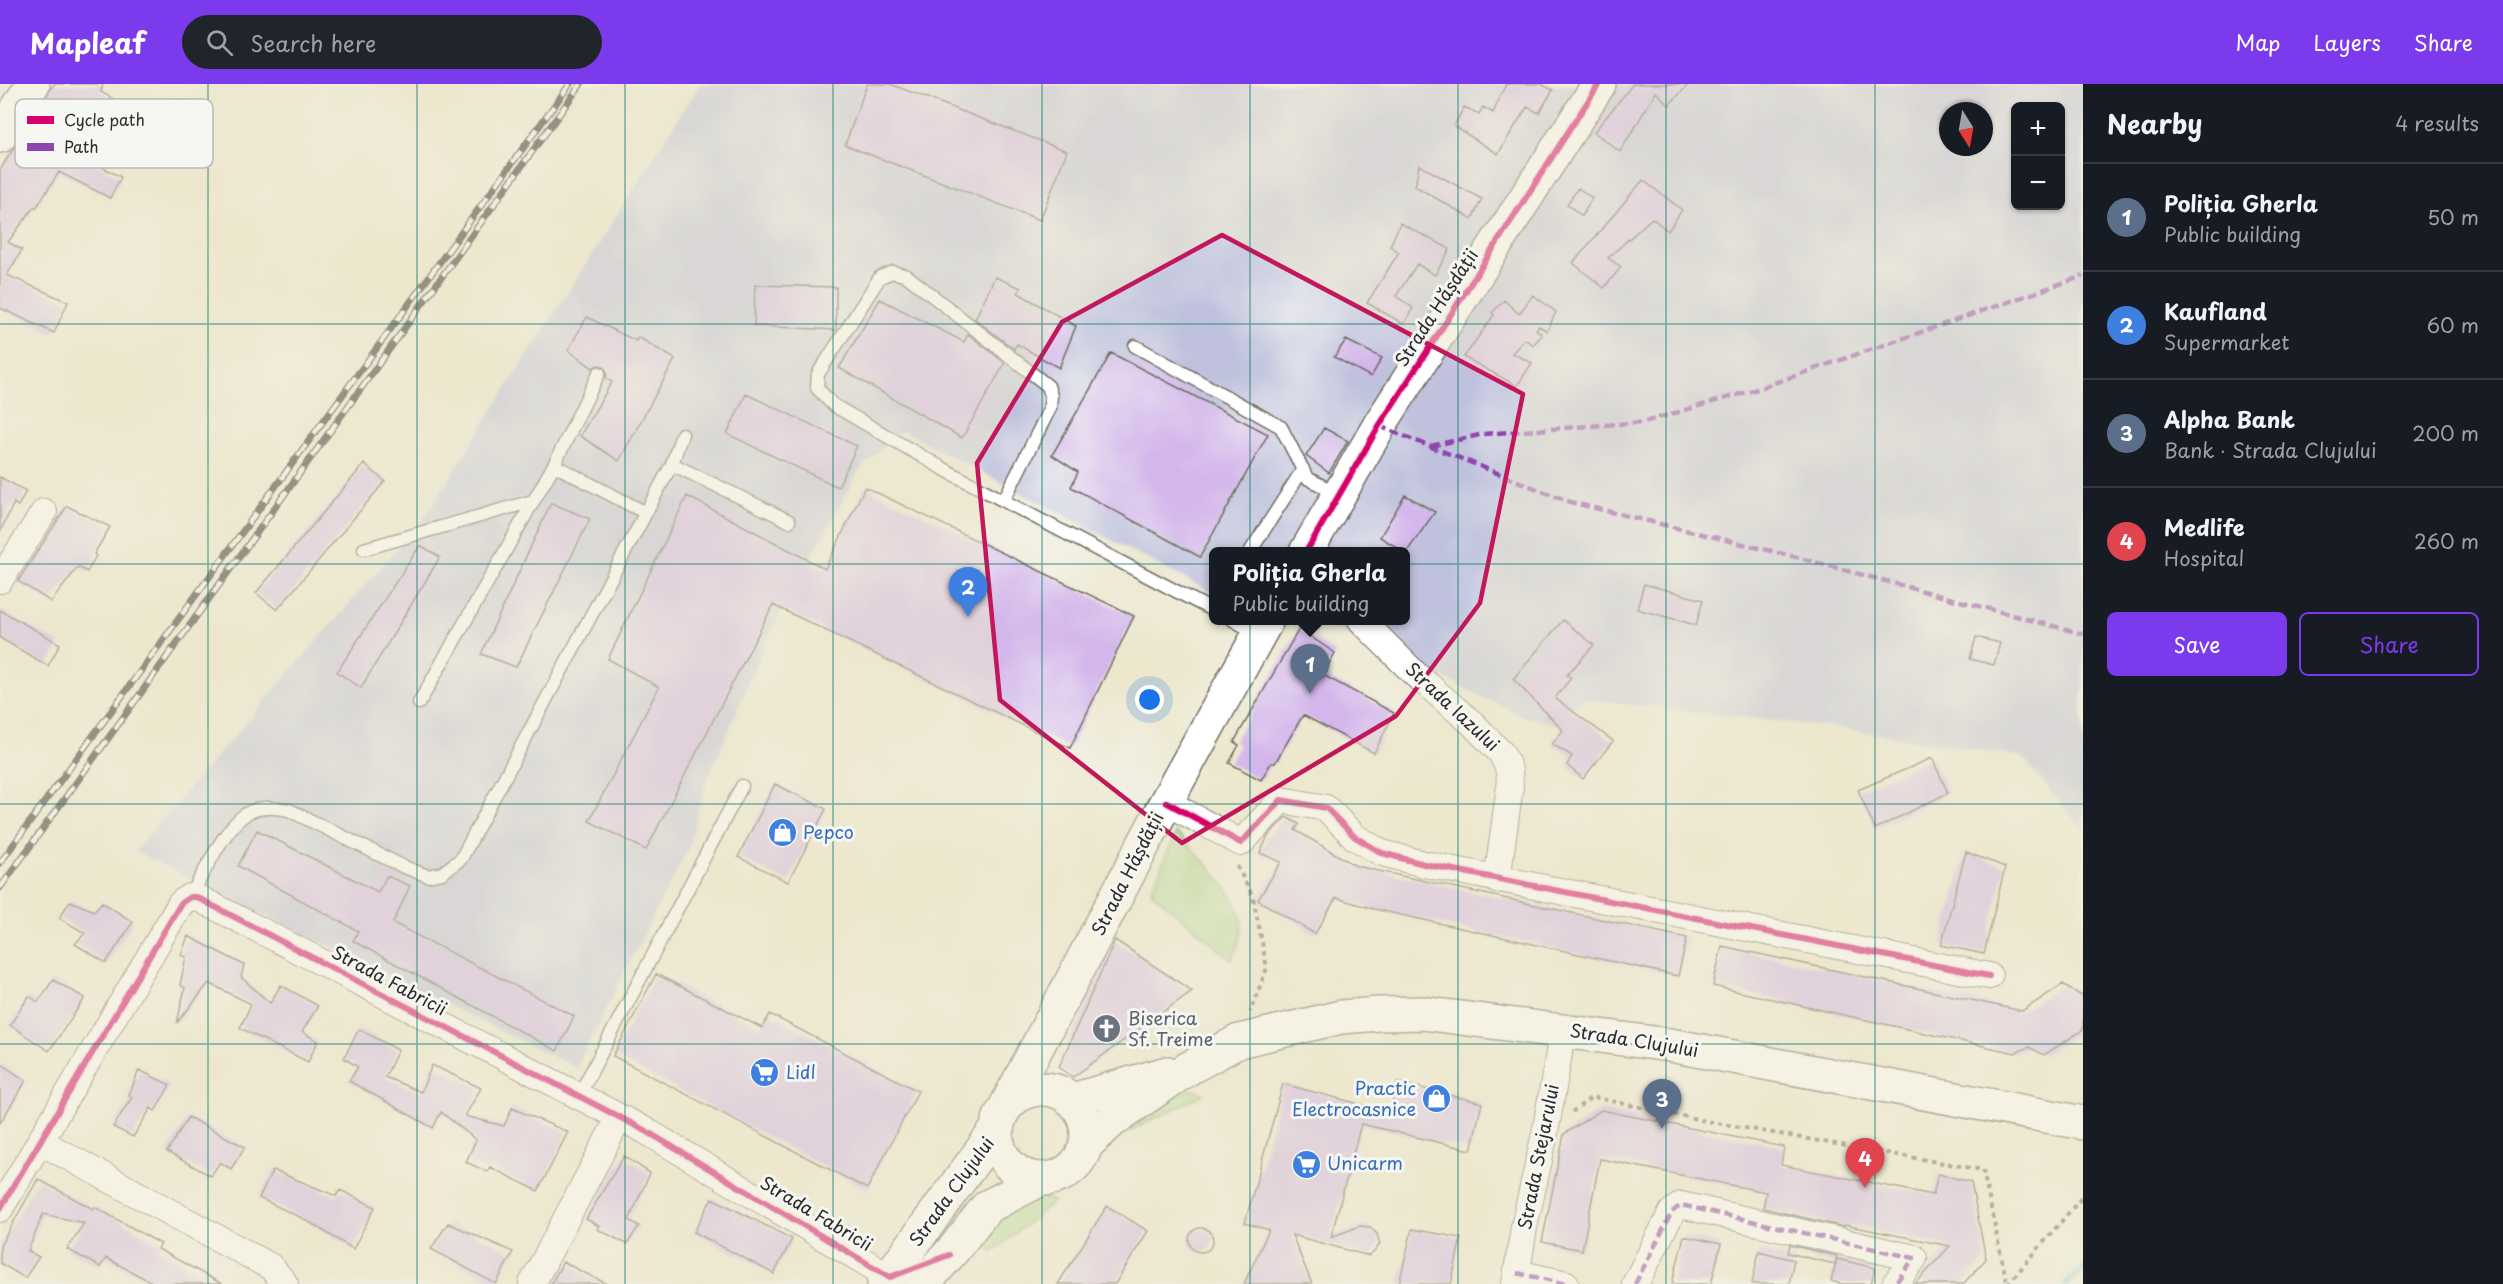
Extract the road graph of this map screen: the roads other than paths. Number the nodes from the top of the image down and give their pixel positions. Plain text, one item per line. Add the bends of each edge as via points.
1 (33, 84) edge
2 (1599, 84) edge
3 (23, 99) edge
4 (15, 112) edge
5 (0, 136) edge
6 (1135, 346) dead end
7 (599, 373) dead end
8 (682, 434) dead end
9 (672, 464) junction
10 (554, 465) junction
11 (1303, 469) junction
12 (1339, 495) junction
13 (1004, 500) junction
14 (533, 501) junction
15 (44, 512) dead end
16 (646, 513) junction
17 (789, 521) dead end
18 (1253, 547) edge
19 (1309, 547) edge
20 (364, 549) dead end
21 (0, 580) edge
22 (1209, 608) edge
23 (1253, 625) edge
24 (1365, 625) edge
25 (419, 703) dead end
26 (742, 786) dead end
27 (1166, 802) junction
28 (1497, 880) junction
29 (190, 897) junction
30 (1989, 976) dead end
31 (1563, 1030) junction
32 (1045, 1034) junction
33 (1189, 1068) junction
34 (1061, 1094) junction
35 (578, 1097) junction
36 (619, 1118) junction
37 (1002, 1118) junction
38 (2083, 1123) edge
39 (41, 1142) junction
40 (1086, 1144) junction
41 (1041, 1179) junction
42 (0, 1209) edge
43 (949, 1255) junction
44 (1516, 1278) edge
45 (887, 1280) edge
46 (285, 1284) edge
47 (532, 1284) edge
48 (922, 1284) edge
49 (1566, 1284) edge
50 (1635, 1284) edge
51 (1895, 1284) edge

1 - 3 main road
2 - 12 main road, Strada Hășdății via 1379,426
4 - 5 main road
6 - 11 lane via 1281,427
7 - 10 lane
8 - 9 lane
9 - 16 lane
9 - 17 lane
10 - 14 lane
10 - 16 lane
11 - 12 lane via 1307,478
11 - 18 lane
12 - 19 main road, Strada Hășdății
13 - 13 lane via 833,405 816,388 818,374 880,277 893,272 907,276 1048,386 1050,408
13 - 22 lane
14 - 20 lane
14 - 25 lane
15 - 21 street
16 - 29 lane via 461,859 442,873 428,876 289,810 270,807 250,811 231,827
23 - 27 main road, Strada Hășdății
24 - 28 street, Strada Iazului via 1502,754 1510,786
26 - 35 lane
27 - 28 street via 1241,843 1281,800 1315,805 1326,808 1355,837 1382,852
27 - 32 main road, Strada Hășdății
28 - 30 street
29 - 35 street, Strada Fabricii
29 - 39 street via 181,903
31 - 33 main road, Strada Clujului via 1422,1013 1341,1017 1239,1041
31 - 38 main road, Strada Clujului via 1670,1045
31 - 44 street, Strada Stejarului
32 - 34 main road
32 - 37 main road, Strada Hășdății
33 - 34 main road, Strada Clujului via 1094,1092
33 - 40 main road, Strada Clujului via 1113,1120
34 - 37 main road, Strada Clujului via 1026,1092
34 - 40 main road via 1086,1120
35 - 36 street, Strada Fabricii
36 - 45 street, Strada Fabricii via 800,1221
36 - 47 street
37 - 41 main road, Strada Clujului via 1001,1153 1008,1163 1029,1177
37 - 45 main road, Strada Clujului
39 - 42 street
39 - 46 street via 271,1267
40 - 41 main road, Strada Clujului via 1074,1166 1065,1173
41 - 43 main road, Strada Clujului via 987,1207
43 - 45 street
43 - 48 main road, Strada Clujului
44 - 49 street
50 - 51 street via 1672,1212 1681,1205 1914,1258

